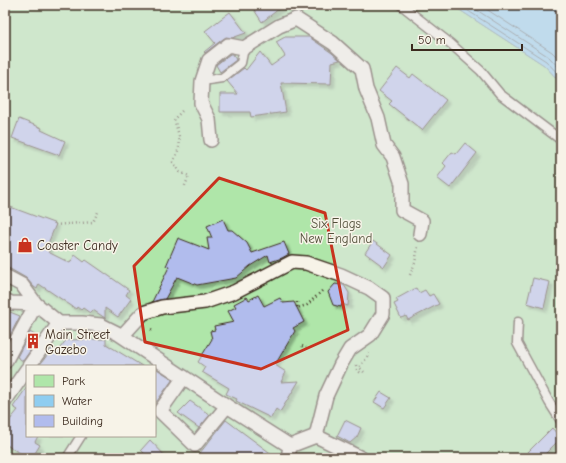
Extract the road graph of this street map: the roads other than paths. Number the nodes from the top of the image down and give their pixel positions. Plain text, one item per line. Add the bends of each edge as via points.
1 (401, 5) edge
2 (244, 48) junction
3 (202, 81) junction
4 (210, 140) dead end
5 (561, 140) edge
6 (420, 234) road end
7 (5, 276) edge
8 (5, 300) edge
9 (36, 304) junction
10 (518, 322) dead end
11 (59, 323) junction
12 (122, 336) junction
13 (5, 362) edge
14 (30, 365) edge
15 (26, 370) edge
16 (184, 377) junction
17 (5, 401) edge
18 (227, 406) junction
19 (561, 421) edge
20 (316, 436) junction
21 (80, 437) edge
22 (289, 452) edge
23 (66, 458) edge
24 (362, 458) edge

1 - 5 lane via 481,70 500,94
2 - 3 lane via 241,63 222,78
2 - 3 street via 228,45 209,60
2 - 6 street via 279,26 296,19 334,43 362,69 384,145 393,157 402,184 402,210 422,221
3 - 4 street via 201,103 209,119
7 - 9 street via 22,285
8 - 9 street via 11,303
9 - 11 street
9 - 13 street
10 - 19 lane via 517,343
11 - 12 street via 101,325
11 - 14 street
12 - 16 street
12 - 20 street via 144,313 162,307 205,302 234,292 292,262 306,263 369,288 382,298 383,314 370,335 350,349 326,396
15 - 17 street
16 - 18 street
16 - 18 street via 160,412 195,445
18 - 22 street
20 - 22 street
20 - 24 street
21 - 23 lane

